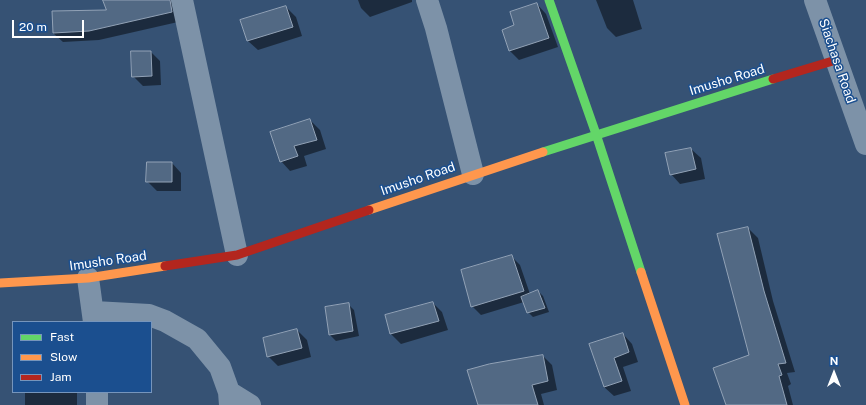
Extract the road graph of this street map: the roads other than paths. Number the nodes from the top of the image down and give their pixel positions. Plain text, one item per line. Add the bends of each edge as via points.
1 (182, 0) edge
2 (427, 0) edge
3 (549, 0) edge
4 (815, 0) edge
5 (836, 60) junction
6 (596, 134) junction
7 (866, 144) edge
8 (473, 174) junction
9 (237, 255) junction
10 (88, 278) junction
11 (0, 283) edge
12 (94, 317) edge
13 (97, 393) edge
14 (229, 399) edge
15 (97, 405) edge
16 (250, 405) edge
17 (685, 405) edge

1 - 9 street
2 - 8 street
3 - 6 street
4 - 5 street, Siachasa Road
5 - 6 street, Imusho Road
5 - 7 street, Siachasa Road
6 - 8 street, Imusho Road
6 - 17 street
8 - 9 street, Imusho Road
9 - 10 street, Imusho Road
10 - 11 street, Imusho Road
10 - 12 street
12 - 14 street via 150,315 197,339 220,367
13 - 15 street
14 - 16 street

